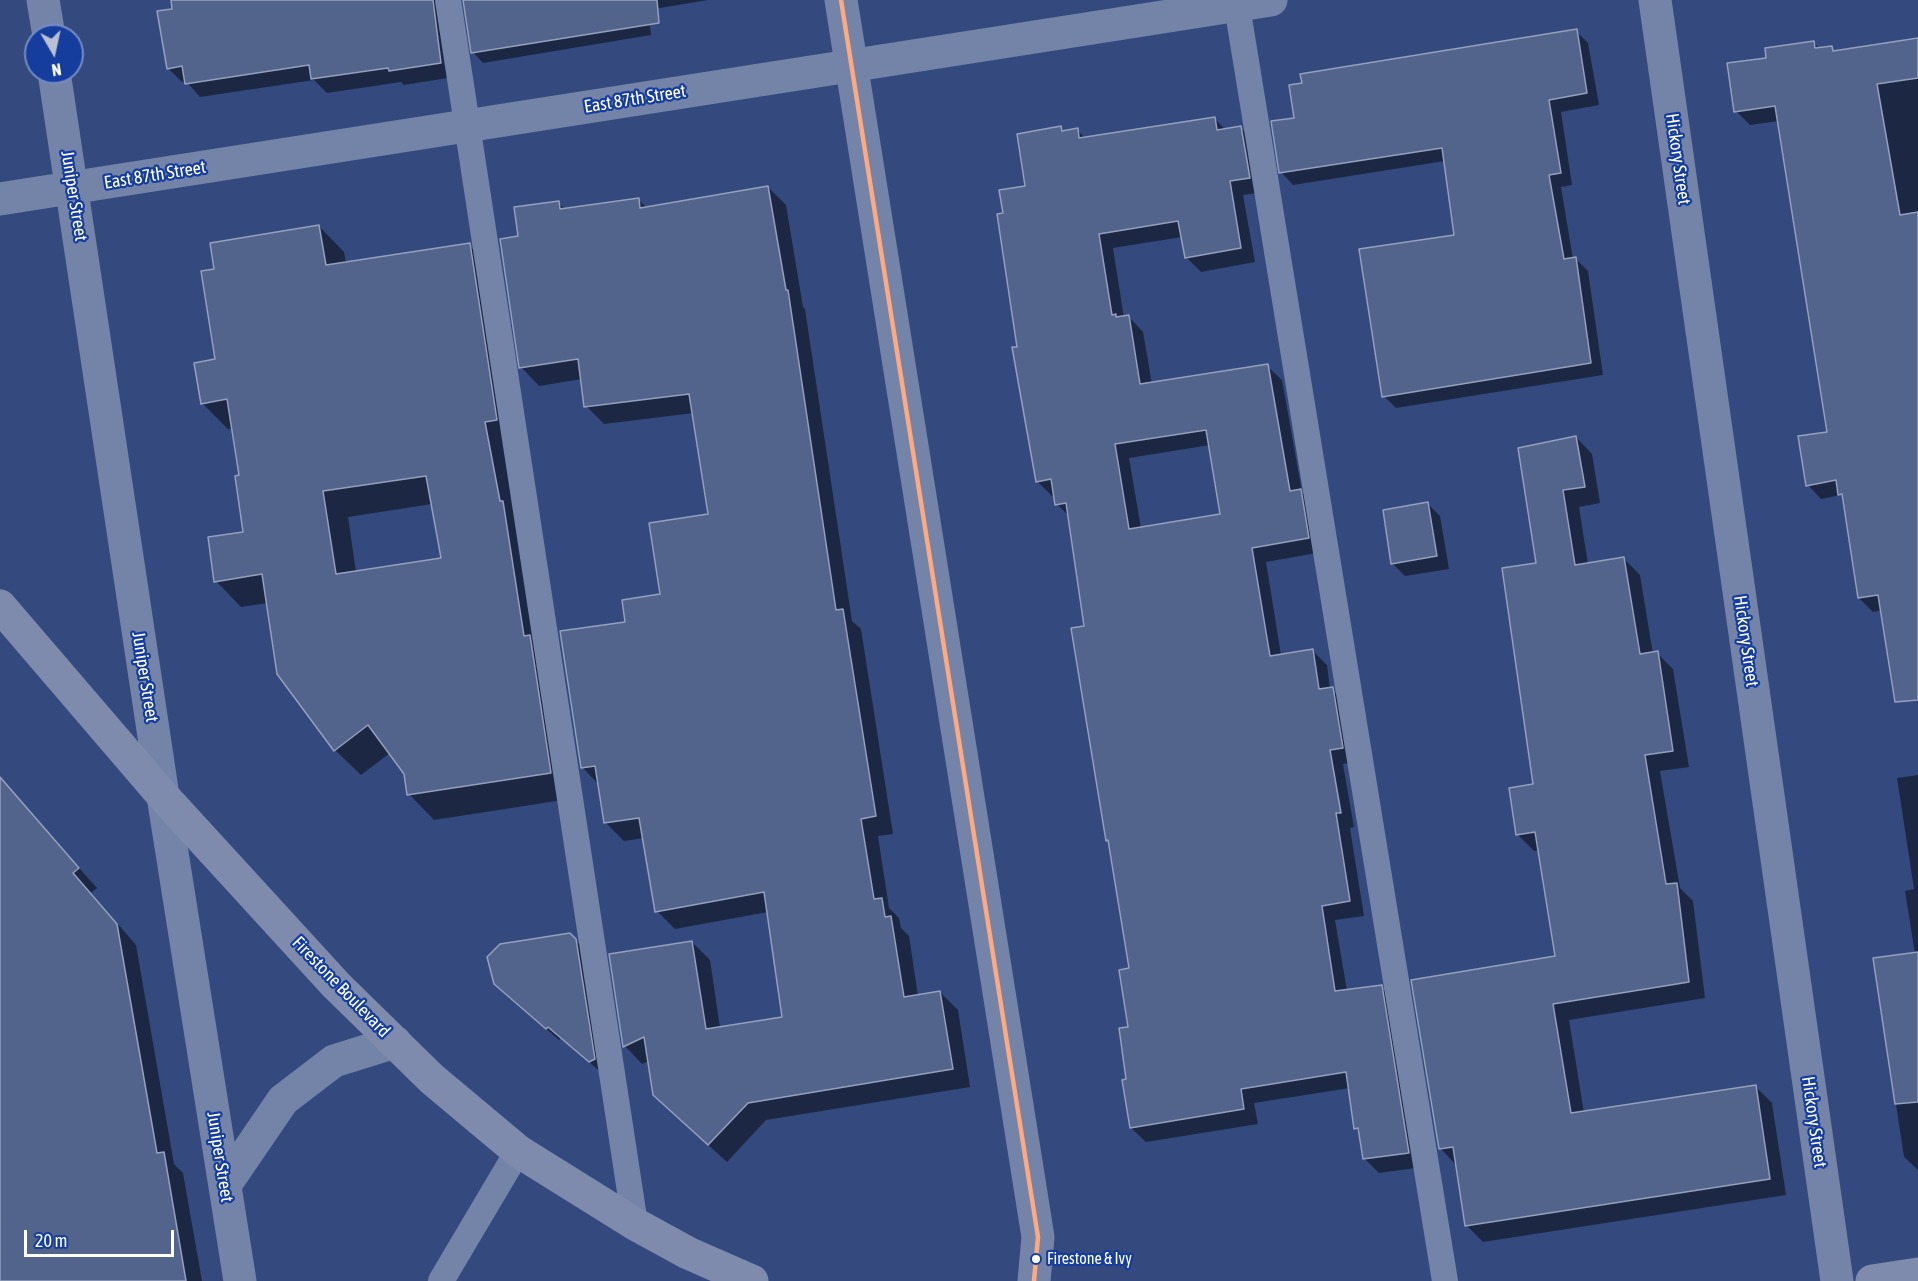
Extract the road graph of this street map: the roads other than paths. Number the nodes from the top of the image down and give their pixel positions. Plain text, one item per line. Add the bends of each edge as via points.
1 (43, 0) edge
2 (448, 0) edge
3 (841, 0) edge
4 (1271, 0) edge
5 (1655, 0) edge
6 (1236, 3) edge
7 (47, 24) edge
8 (852, 65) junction
9 (56, 84) edge
10 (468, 125) junction
11 (73, 188) junction
12 (0, 199) edge
13 (0, 606) edge
14 (163, 796) junction
15 (395, 1042) junction
16 (518, 1151) junction
17 (225, 1185) junction
18 (634, 1224) junction
19 (691, 1267) edge
20 (1918, 1274) edge
21 (240, 1281) edge
22 (441, 1281) edge
23 (753, 1281) edge
24 (1034, 1281) edge
25 (1445, 1281) edge
26 (1837, 1281) edge
27 (1872, 1281) edge

1 - 7 street
2 - 10 lane
3 - 8 street
4 - 6 street, East 87th Street
5 - 26 street, Hickory Street
6 - 8 street, East 87th Street
6 - 25 lane
8 - 10 street, East 87th Street
8 - 24 street via 1038,1237
9 - 11 street, Juniper Street
10 - 11 street, East 87th Street
10 - 18 lane
11 - 12 street, East 87th Street
11 - 14 street, Juniper Street
13 - 14 main road, Firestone Boulevard
14 - 15 main road, Firestone Boulevard via 336,985
14 - 17 street, Juniper Street
15 - 16 main road, Firestone Boulevard via 432,1079
15 - 17 street via 334,1061 283,1100
16 - 18 main road, Firestone Boulevard
16 - 22 lane
17 - 21 street, Juniper Street
18 - 19 main road, Firestone Boulevard
19 - 23 main road, Firestone Boulevard
20 - 27 main road

